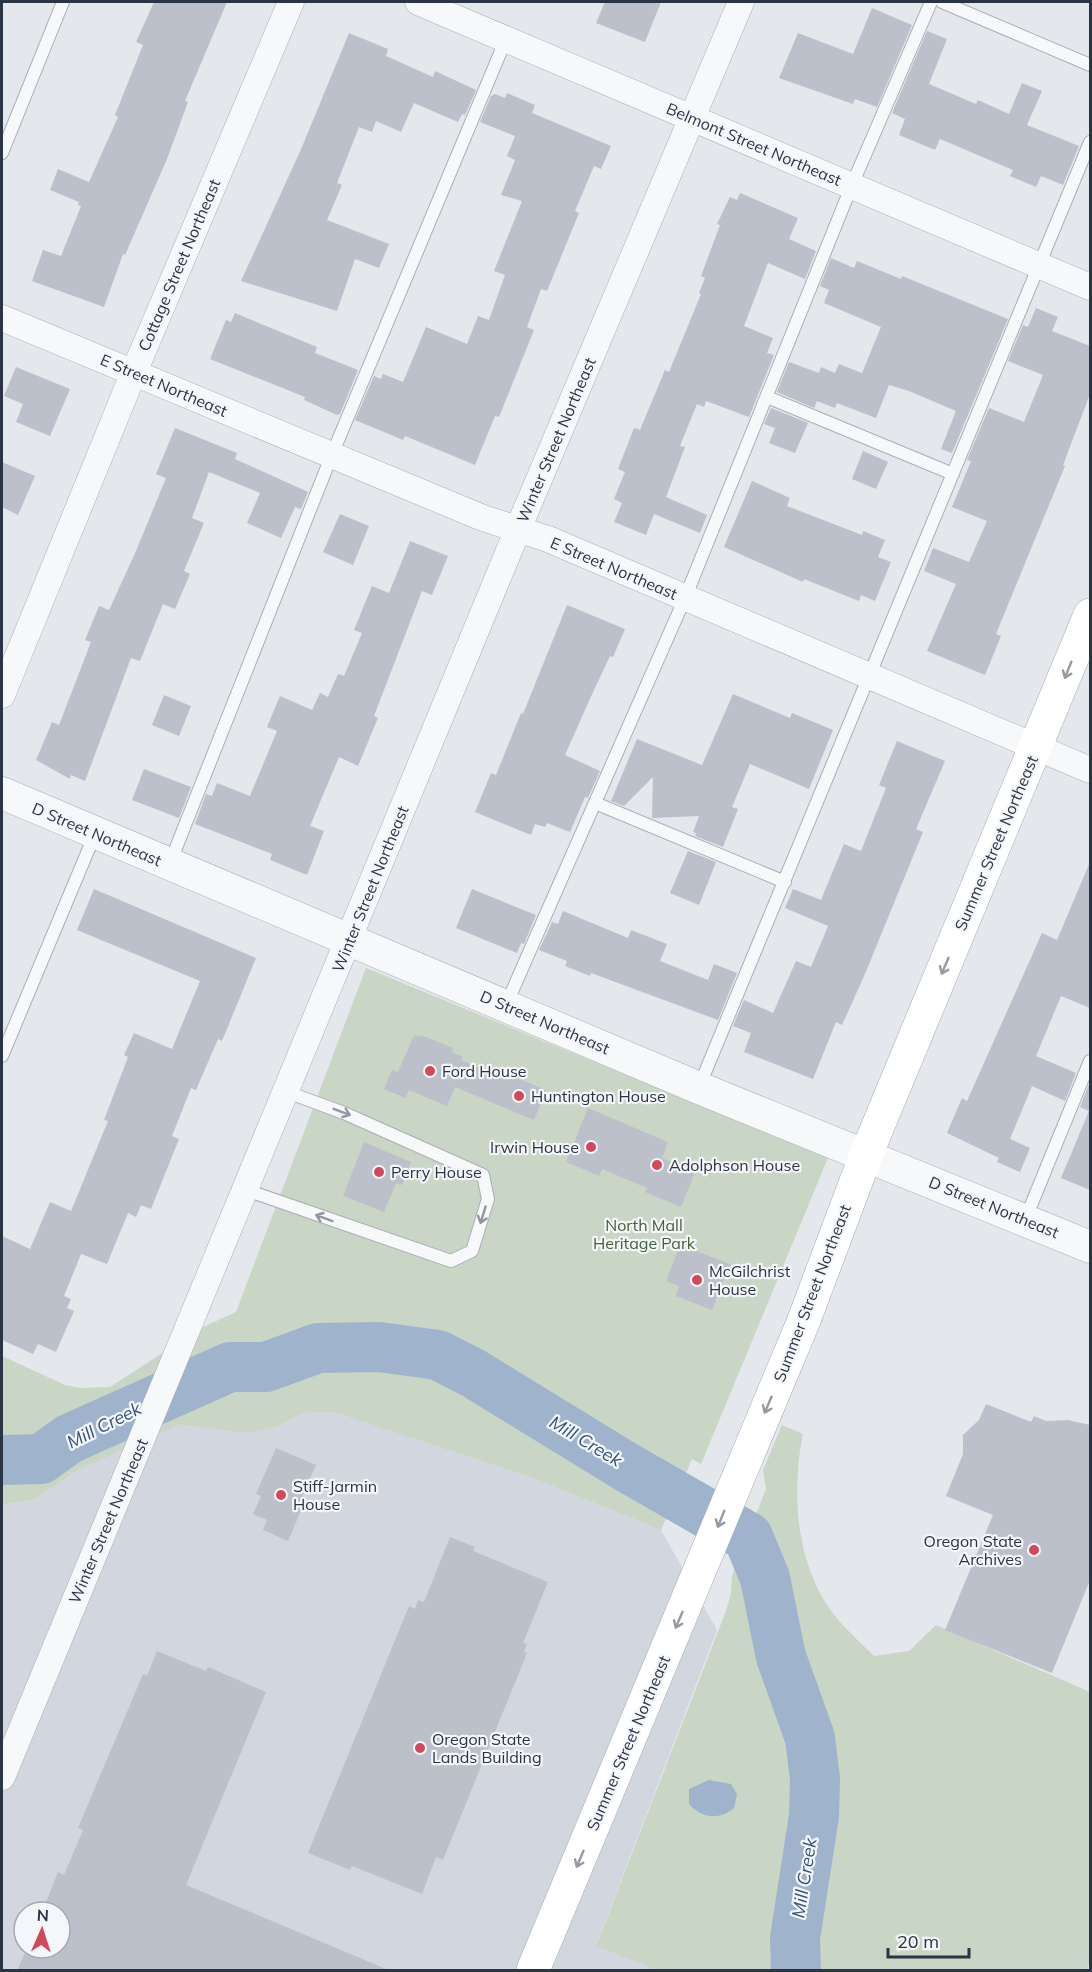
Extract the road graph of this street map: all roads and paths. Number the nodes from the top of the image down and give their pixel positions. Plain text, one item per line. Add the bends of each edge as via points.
1 (63, 2) edge
2 (291, 2) edge
3 (418, 2) edge
4 (741, 2) edge
5 (931, 2) edge
6 (942, 2) edge
7 (506, 39) junction
8 (1090, 65) edge
9 (692, 119) junction
10 (1090, 142) edge
11 (2, 153) edge
12 (852, 185) junction
13 (1038, 265) junction
14 (1090, 286) edge
15 (2, 318) edge
16 (134, 372) junction
17 (767, 397) junction
18 (331, 457) junction
19 (953, 474) junction
20 (518, 529) junction
21 (685, 598) junction
22 (1090, 615) edge
23 (870, 677) junction
24 (2, 695) edge
25 (1037, 747) junction
26 (1090, 770) edge
27 (2, 794) edge
28 (595, 803) junction
29 (95, 833) junction
30 (170, 864) junction
31 (785, 882) junction
32 (349, 942) junction
33 (506, 1005) junction
34 (2, 1056) edge
35 (1090, 1061) edge
36 (699, 1088) junction
37 (287, 1092) junction
38 (866, 1155) junction
39 (246, 1190) junction
40 (1024, 1220) junction
41 (1090, 1247) edge
42 (2, 1777) edge
43 (533, 1971) edge

1 - 11 lane
2 - 16 street, Cottage Street Northeast
3 - 7 street, Belmont Street Northeast
4 - 9 street, Winter Street Northeast
5 - 12 lane
6 - 8 lane
7 - 9 street, Belmont Street Northeast
7 - 18 lane
9 - 12 street, Belmont Street Northeast
9 - 20 street, Winter Street Northeast
10 - 13 lane
12 - 13 street, Belmont Street Northeast
12 - 17 lane
13 - 14 street, Belmont Street Northeast
13 - 19 lane
15 - 16 street, E Street Northeast
16 - 18 street, E Street Northeast
16 - 24 street, Cottage Street Northeast
17 - 19 lane
17 - 21 lane
18 - 20 street, E Street Northeast
18 - 30 lane
19 - 23 lane
20 - 21 street, E Street Northeast
20 - 32 street, Winter Street Northeast
21 - 23 street, E Street Northeast
21 - 28 lane
22 -> 25 main road, Summer Street Northeast
23 - 25 street, E Street Northeast
23 - 31 lane
25 - 26 street, E Street Northeast
25 -> 38 main road, Summer Street Northeast
27 - 29 street, D Street Northeast
28 - 31 lane
28 - 33 lane
29 - 30 street, D Street Northeast
29 - 34 lane
30 - 32 street, D Street Northeast
31 - 36 lane
32 - 33 street, D Street Northeast
32 - 37 street, Winter Street Northeast
33 - 36 street, D Street Northeast
35 - 40 lane
36 - 38 street, D Street Northeast
37 - 39 street, Winter Street Northeast
37 -> 39 lane via 483,1175 488,1199 472,1251 451,1261
38 - 40 street, D Street Northeast
38 -> 43 main road, Summer Street Northeast via 804,1320
39 - 42 street, Winter Street Northeast
40 - 41 street, D Street Northeast

